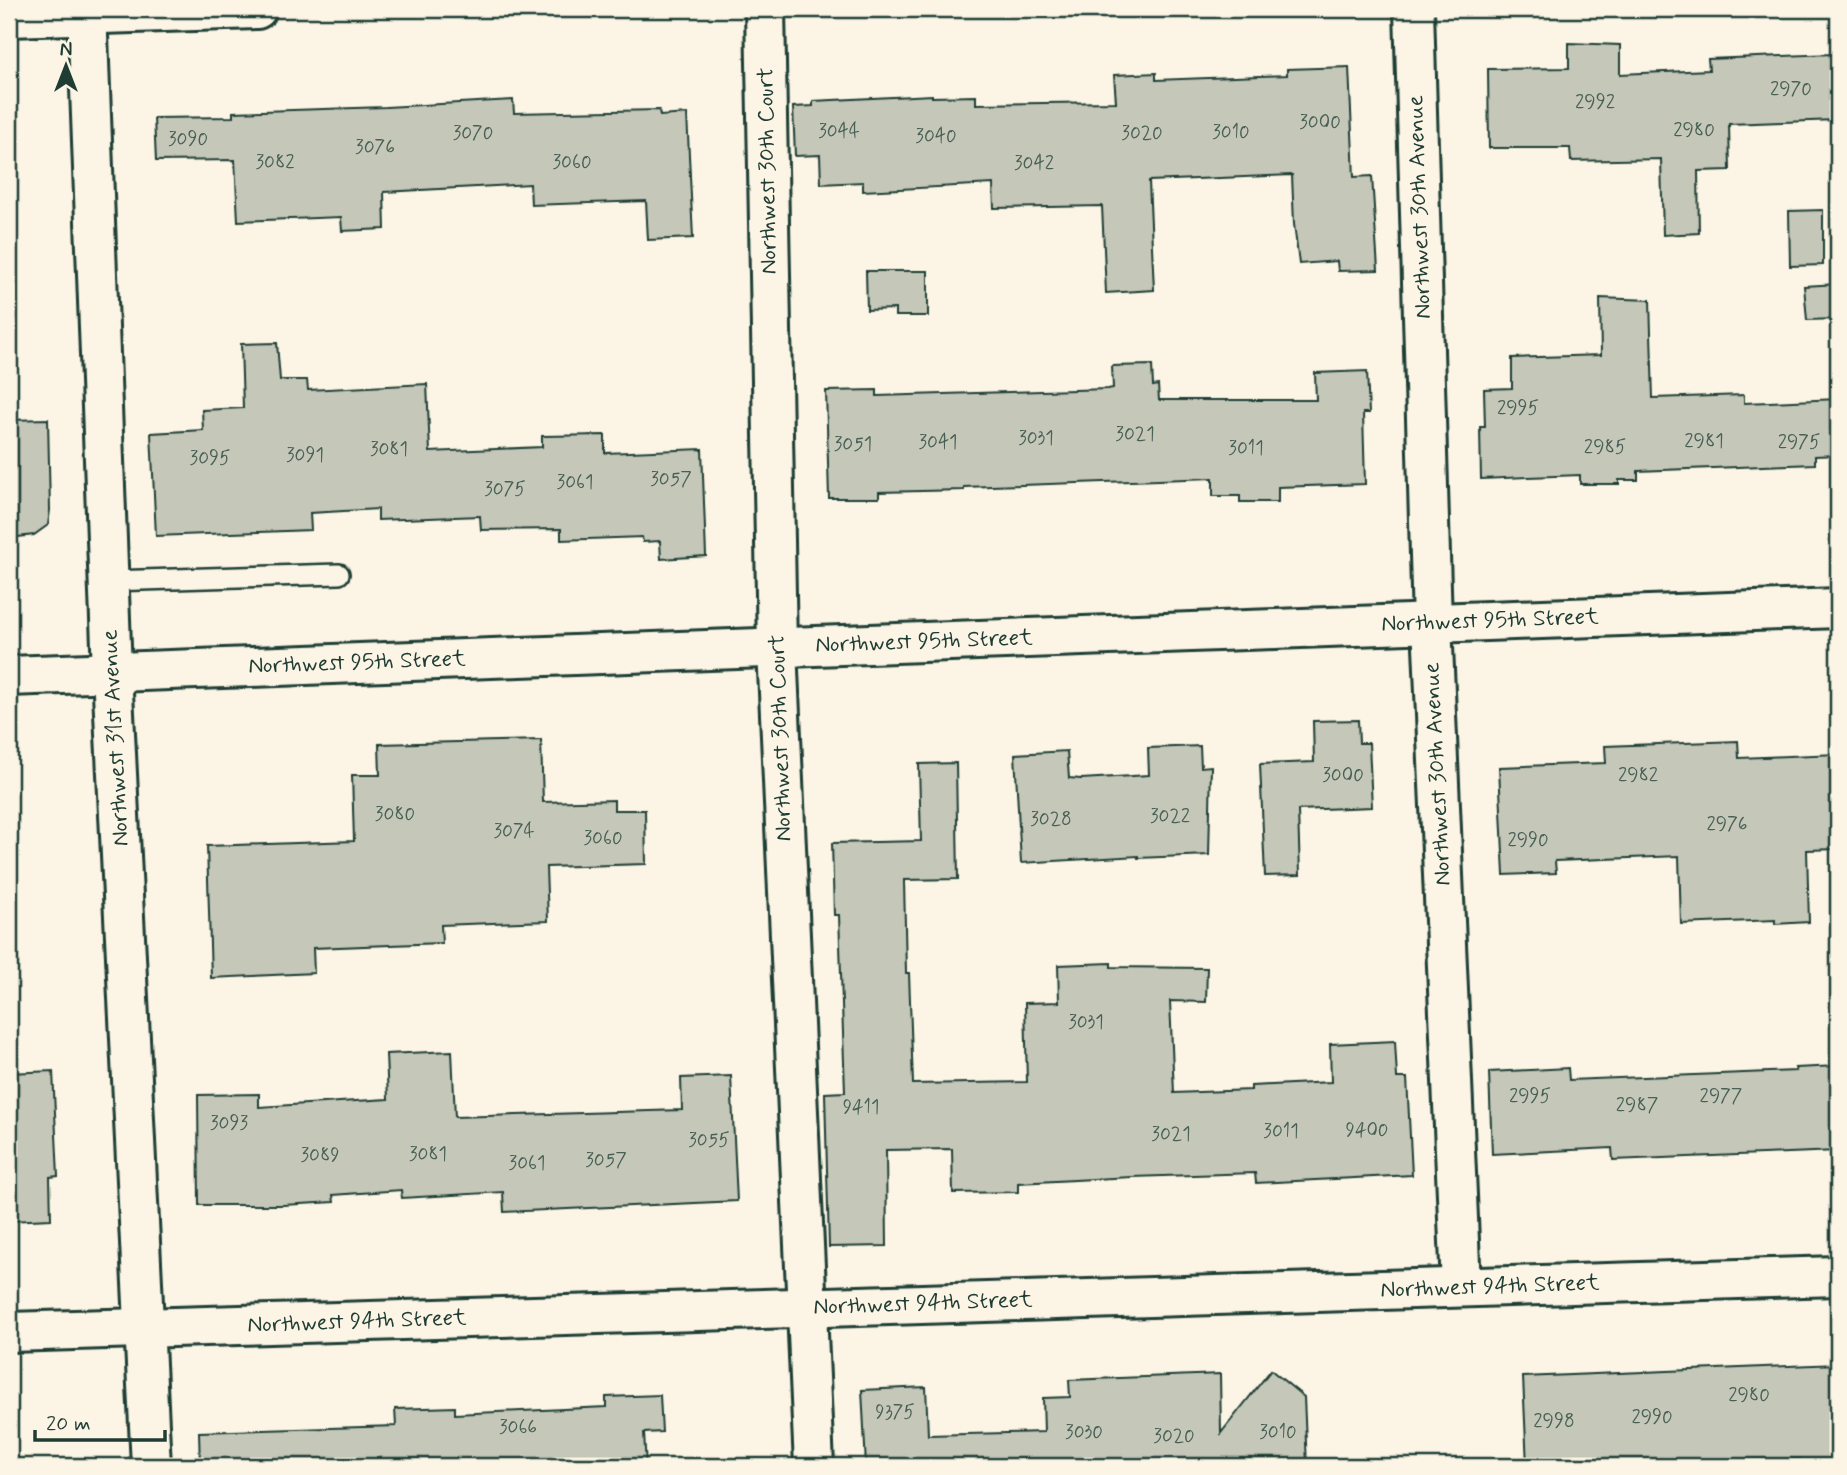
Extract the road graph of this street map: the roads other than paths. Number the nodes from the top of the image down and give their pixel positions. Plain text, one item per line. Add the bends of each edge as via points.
1 (257, 9) edge
2 (765, 9) edge
3 (1414, 9) edge
4 (87, 11) edge
5 (9, 17) edge
6 (339, 574) dead end
7 (109, 581) junction
8 (1838, 608) edge
9 (1432, 623) junction
10 (777, 648) junction
11 (112, 672) junction
12 (9, 676) edge
13 (1838, 1276) edge
14 (1461, 1287) junction
15 (807, 1307) junction
16 (145, 1328) junction
17 (9, 1332) edge
18 (151, 1466) edge
19 (814, 1466) edge

1 - 4 street
2 - 10 street, Northwest 30th Court
3 - 9 street, Northwest 30th Avenue
4 - 5 street
4 - 7 street, Northwest 31st Avenue
6 - 7 lane
7 - 11 street, Northwest 31st Avenue
8 - 9 street, Northwest 95th Street
9 - 10 street, Northwest 95th Street
9 - 14 street, Northwest 30th Avenue
10 - 11 street, Northwest 95th Street
10 - 15 street, Northwest 30th Court
11 - 12 street, Northwest 95th Street
11 - 16 street, Northwest 31st Avenue
13 - 14 street, Northwest 94th Street
14 - 15 street, Northwest 94th Street
15 - 16 street, Northwest 94th Street
15 - 19 street, Northwest 30th Court
16 - 17 street, Northwest 94th Street
16 - 18 street, Northwest 31st Avenue

